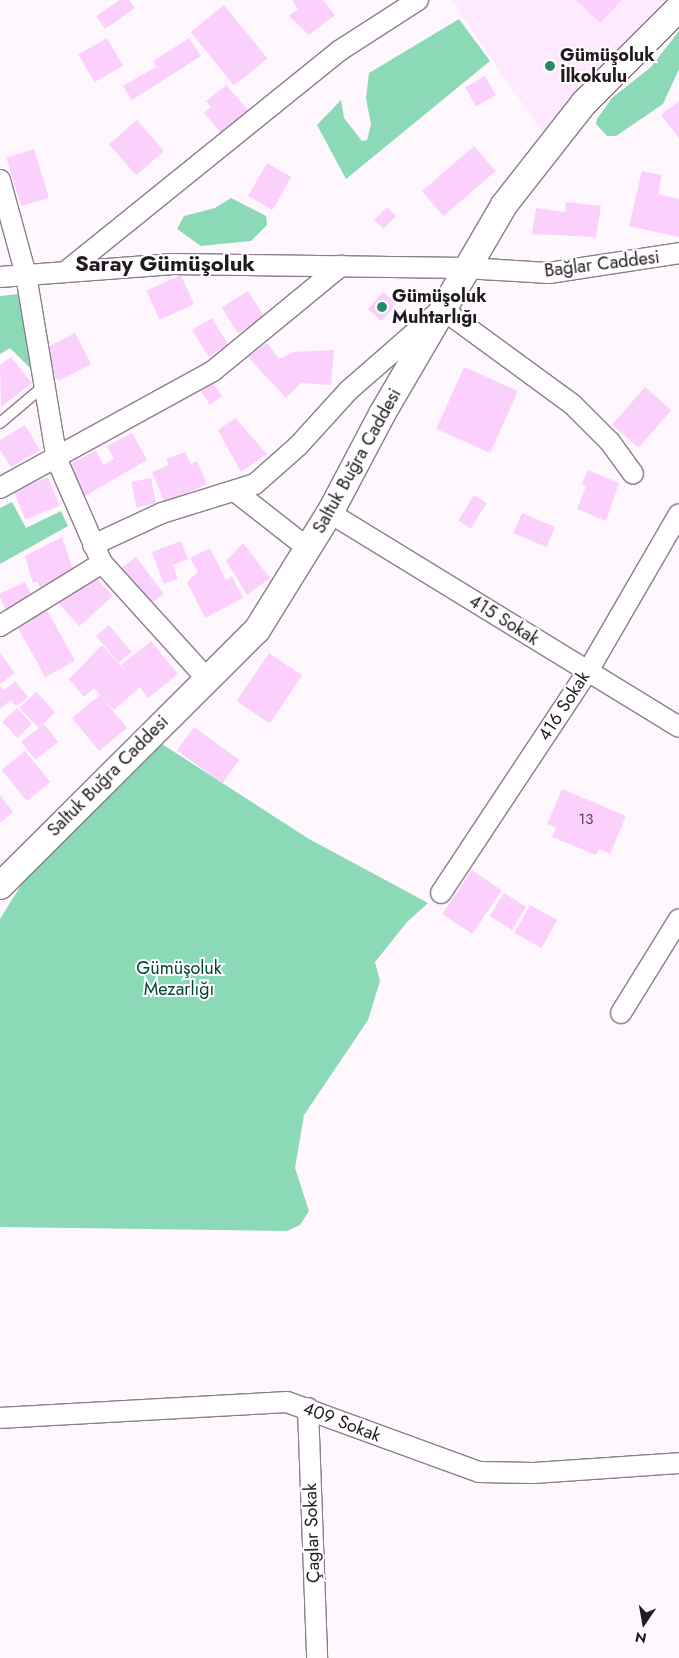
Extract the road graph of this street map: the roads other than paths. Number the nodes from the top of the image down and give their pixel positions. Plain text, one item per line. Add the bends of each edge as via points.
1 (418, 0) edge
2 (679, 8) edge
3 (0, 180) edge
4 (679, 254) edge
5 (341, 266) junction
6 (465, 268) junction
7 (69, 269) junction
8 (26, 275) junction
9 (0, 277) edge
10 (442, 309) junction
11 (44, 386) junction
12 (0, 423) edge
13 (57, 460) junction
14 (633, 474) dead end
15 (0, 488) edge
16 (236, 492) junction
17 (330, 513) junction
18 (679, 514) edge
19 (93, 545) junction
20 (309, 548) junction
21 (102, 563) junction
22 (0, 626) edge
23 (588, 671) junction
24 (208, 680) junction
25 (679, 727) edge
26 (0, 885) edge
27 (441, 893) dead end
28 (679, 919) edge
29 (621, 1013) dead end
30 (308, 1408) junction
31 (0, 1418) edge
32 (679, 1463) edge
33 (317, 1658) edge

1 - 7 street via 339,51
2 - 6 street, Saltuk Buğra Caddesi via 584,103 543,152
3 - 8 street
4 - 6 street, Bağlar Caddesi via 550,273
5 - 6 street, Bağlar Caddesi
5 - 7 street, Bağlar Caddesi via 171,264
5 - 13 street via 213,371
6 - 10 street, Saltuk Buğra Caddesi
7 - 8 street, Bağlar Caddesi
8 - 9 street, Bağlar Caddesi
8 - 11 street
10 - 14 street via 573,405 610,442
10 - 16 street via 349,390 262,478
10 - 17 street, Saltuk Buğra Caddesi
11 - 12 lane
11 - 13 street
13 - 15 street
13 - 19 street
16 - 19 street via 162,513
16 - 20 street
17 - 20 street, Saltuk Buğra Caddesi
17 - 23 street, 415 Sokak
18 - 23 street, 416 Sokak
19 - 21 street
20 - 24 street, Saltuk Buğra Caddesi via 257,630
21 - 22 street
21 - 24 street
23 - 25 street, 415 Sokak
23 - 27 street, 416 Sokak
24 - 26 street, Saltuk Buğra Caddesi
28 - 29 street
30 - 31 street, 409 Sokak via 287,1402
30 - 32 street, 409 Sokak via 479,1472 534,1473
30 - 33 street, Çaglar Sokak

